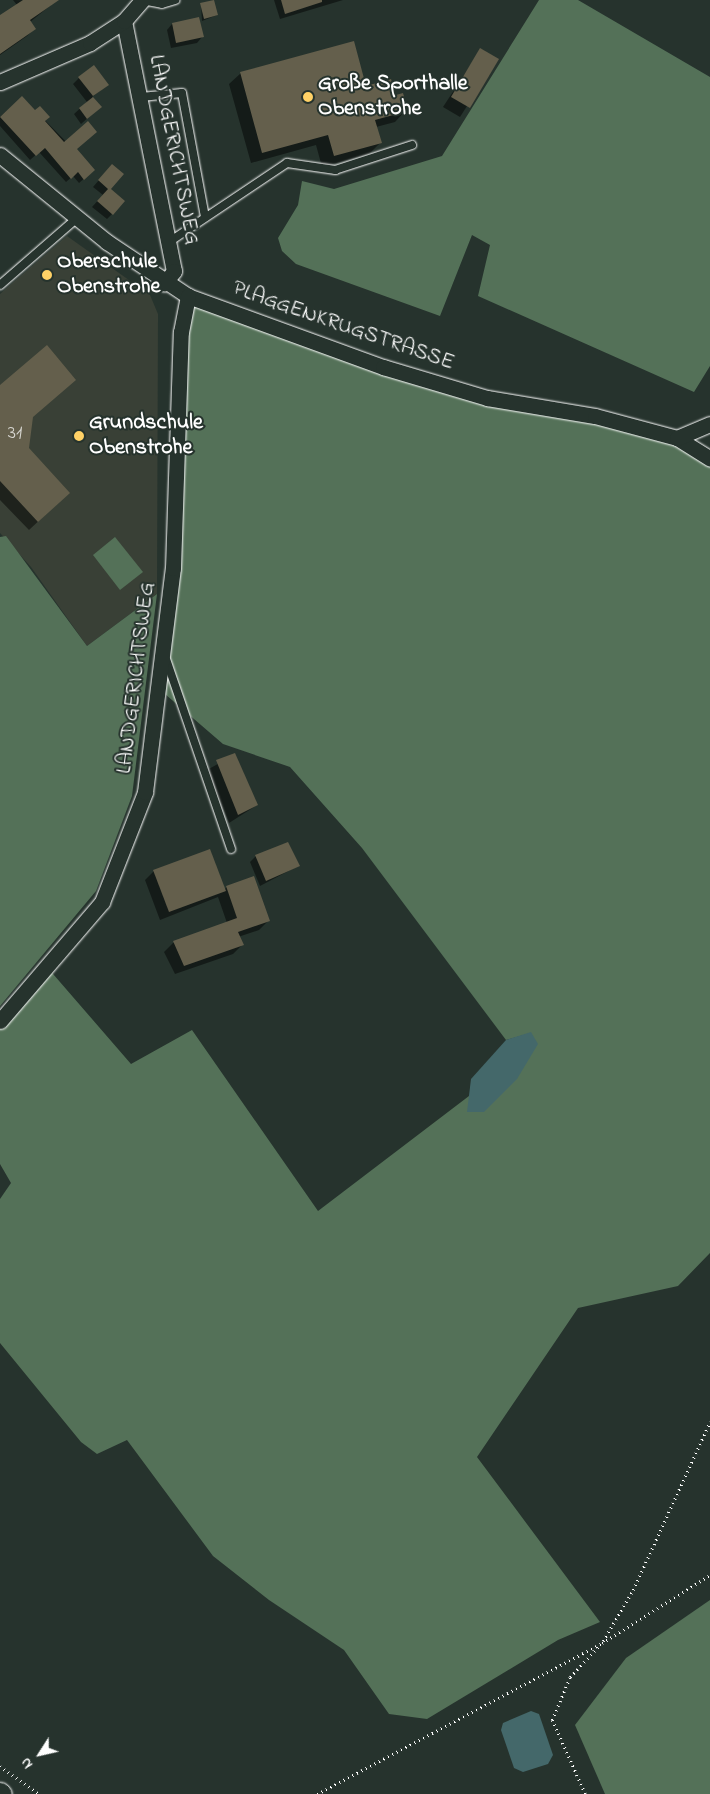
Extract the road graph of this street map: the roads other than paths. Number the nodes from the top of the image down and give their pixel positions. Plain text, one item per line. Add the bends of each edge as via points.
1 (142, 0) edge
2 (175, 0) edge
3 (124, 21) junction
4 (0, 82) edge
5 (141, 97) junction
6 (412, 145) dead end
7 (0, 155) edge
8 (205, 217) junction
9 (76, 219) junction
10 (169, 242) junction
11 (164, 284) junction
12 (0, 285) edge
13 (188, 296) junction
14 (710, 424) edge
15 (677, 438) junction
16 (710, 460) edge
17 (162, 650) junction
18 (231, 849) dead end
19 (0, 1021) edge

1 - 2 lane via 162,4
1 - 3 street
3 - 4 street via 90,43
3 - 5 street, LANDGERICHTSWEG
5 - 8 lane via 182,93
5 - 10 street, LANDGERICHTSWEG
6 - 8 lane via 335,170 287,163
7 - 9 street, PLAGGENKRUGSTRASSE
8 - 10 lane
9 - 11 street, PLAGGENKRUGSTRASSE
9 - 12 lane
10 - 11 street, LANDGERICHTSWEG via 174,271
11 - 13 street, PLAGGENKRUGSTRASSE
13 - 15 street, PLAGGENKRUGSTRASSE via 383,366 487,398 595,416
13 - 17 street, LANDGERICHTSWEG via 180,332 173,568
14 - 15 street
15 - 16 street, PLAGGENKRUGSTRASSE
17 - 18 lane
17 - 19 street, LANDGERICHTSWEG via 145,792 102,902

